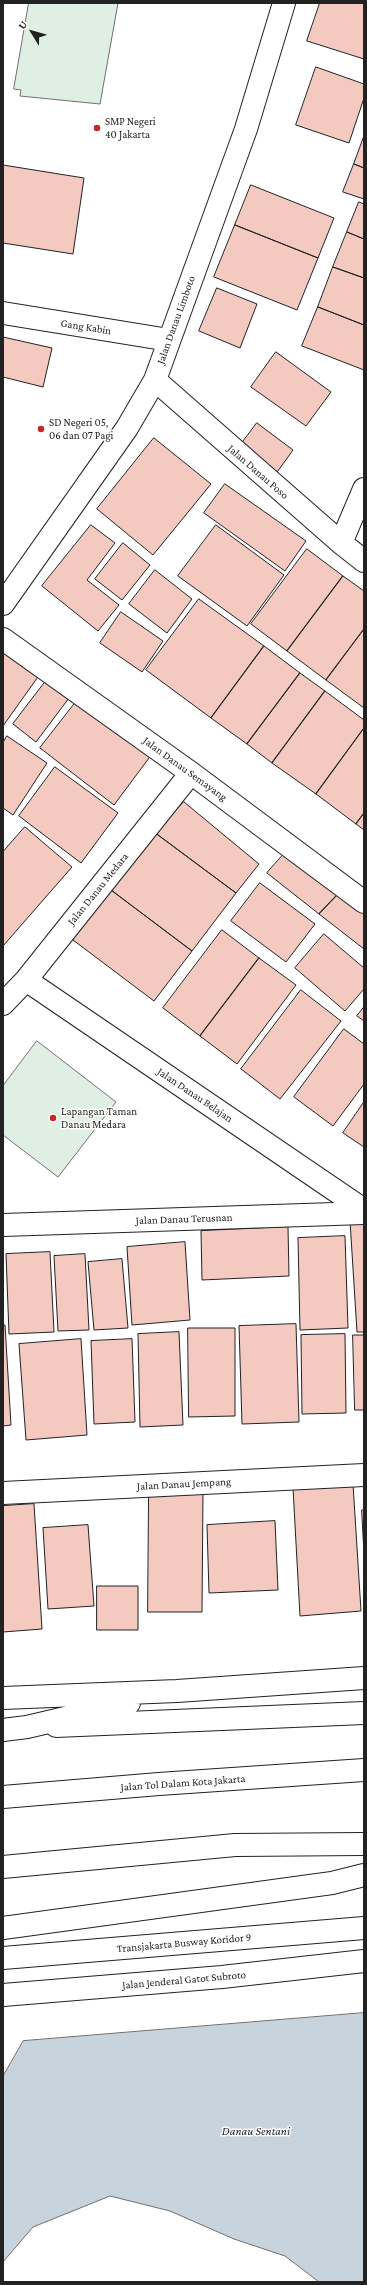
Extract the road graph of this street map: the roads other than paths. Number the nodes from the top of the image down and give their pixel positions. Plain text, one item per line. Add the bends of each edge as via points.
1 (284, 3) edge
2 (3, 313) edge
3 (169, 340) junction
4 (155, 380) junction
5 (364, 489) edge
6 (341, 543) junction
7 (364, 561) edge
8 (3, 604) edge
9 (3, 639) edge
10 (191, 773) junction
11 (364, 902) edge
12 (26, 980) junction
13 (3, 1004) edge
14 (364, 1212) edge
15 (3, 1225) edge
16 (364, 1476) edge
17 (3, 1493) edge
18 (364, 1678) edge
19 (177, 1691) junction
20 (3, 1698) edge
21 (364, 1713) edge
22 (27, 1727) junction
23 (3, 1729) edge
24 (364, 1770) edge
25 (3, 1797) edge
26 (364, 1844) edge
27 (3, 1867) edge
28 (364, 1874) edge
29 (3, 1928) edge
30 (364, 1928) edge
31 (3, 1958) edge
32 (364, 1961) edge
33 (3, 1995) edge

1 - 3 main road, Jalan Danau Limboto via 246,129
2 - 3 main road, Gang Kabin
3 - 4 main road, Jalan Danau Limboto
4 - 6 main road, Jalan Danau Poso
4 - 8 main road, Jalan Danau Limboto via 127,428
5 - 6 main road
6 - 7 main road, Jalan Danau Poso
9 - 10 main road, Jalan Danau Semayang
10 - 11 main road, Jalan Danau Semayang
10 - 12 main road, Jalan Danau Medara
12 - 13 main road, Jalan Danau Medara
12 - 14 main road, Jalan Danau Belajan
14 - 15 main road, Jalan Danau Terusnan
16 - 17 main road, Jalan Danau Jempang
18 - 19 main road
19 - 20 main road
19 - 22 main road
21 - 22 main road
22 - 23 main road
24 - 25 main road, Jalan Tol Dalam Kota Jakarta
26 - 27 main road via 235,1846
28 - 29 main road via 332,1883
30 - 31 main road, Transjakarta Busway Koridor 9
32 - 33 main road, Jalan Jenderal Gatot Subroto via 222,1977

